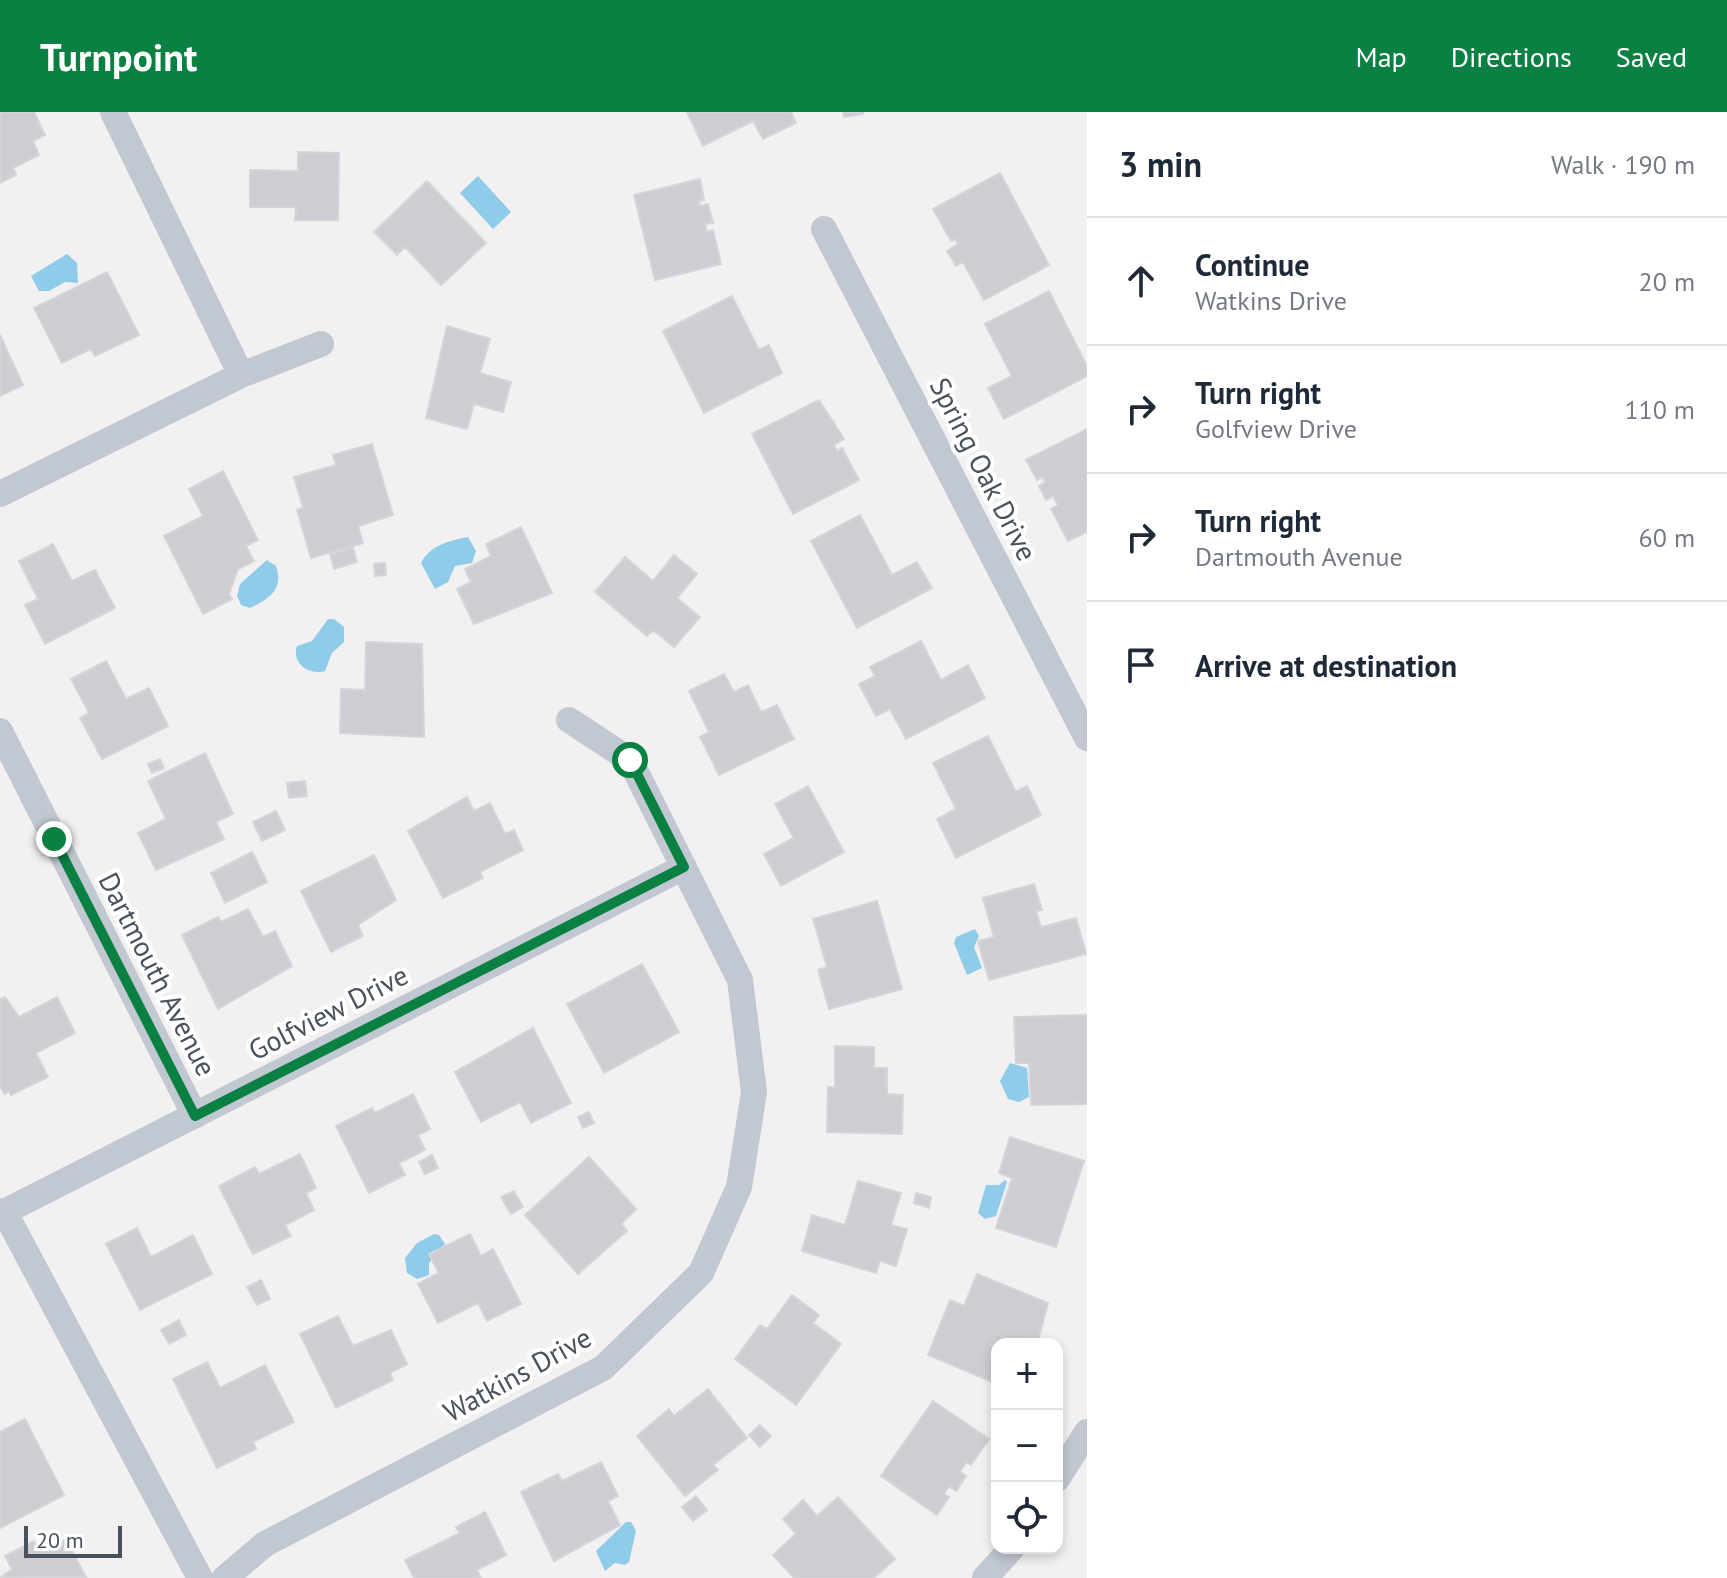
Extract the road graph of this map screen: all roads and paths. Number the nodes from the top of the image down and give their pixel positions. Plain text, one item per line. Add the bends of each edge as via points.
1 (113, 112) edge
2 (824, 229) dead end
3 (321, 344) dead end
4 (241, 375) junction
5 (0, 494) edge
6 (569, 720) dead end
7 (0, 731) edge
8 (1087, 738) edge
9 (684, 867) junction
10 (195, 1116) junction
11 (2, 1212) edge
12 (1087, 1432) edge
13 (1063, 1470) edge
14 (1007, 1554) edge
15 (200, 1578) edge
16 (225, 1578) edge
17 (985, 1578) edge

1 - 4 street
2 - 8 street, Spring Oak Drive
3 - 4 street
4 - 5 street
6 - 9 street, Watkins Drive via 630,760
7 - 10 street, Dartmouth Avenue
9 - 10 street, Golfview Drive
9 - 16 street, Watkins Drive via 740,980 754,1092 739,1187 701,1273 603,1368 265,1544
10 - 11 street, Golfview Drive
11 - 15 street
12 - 13 street
14 - 17 street

